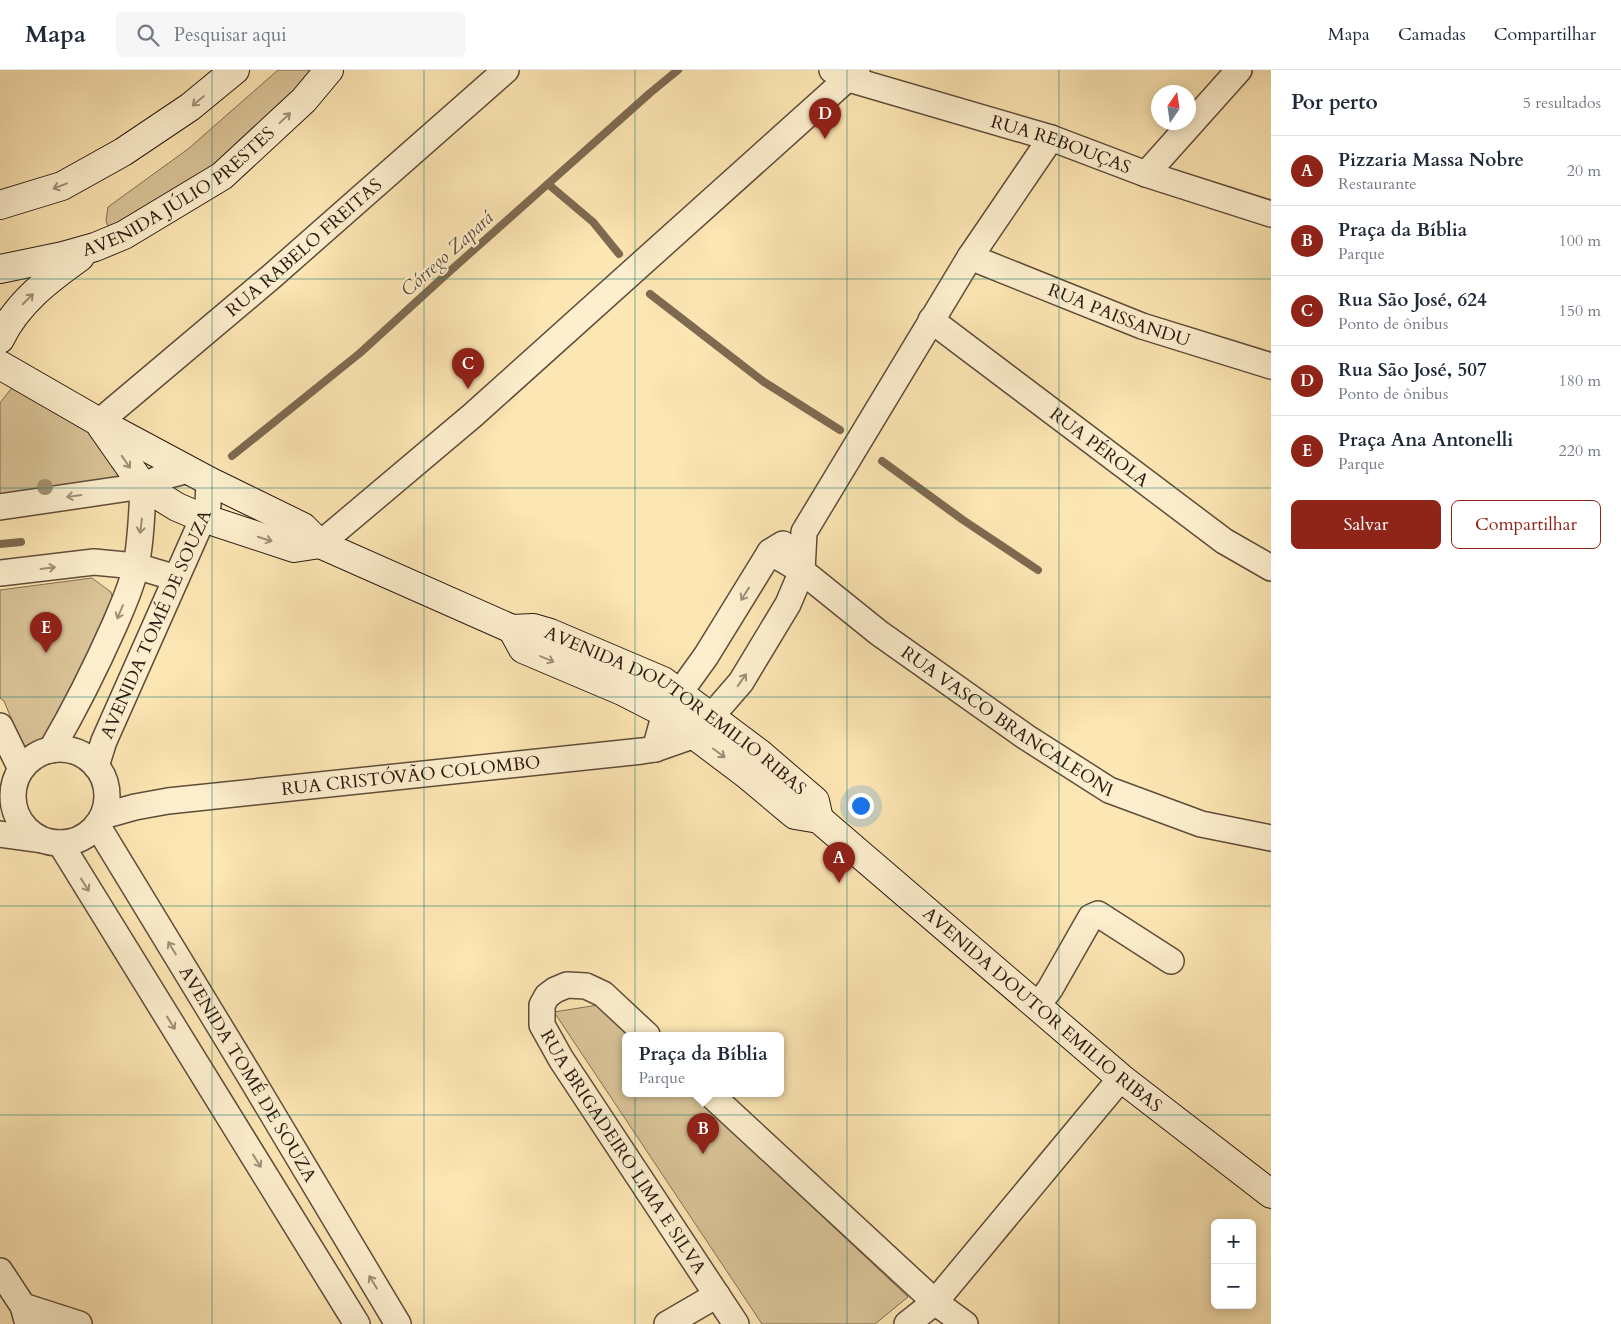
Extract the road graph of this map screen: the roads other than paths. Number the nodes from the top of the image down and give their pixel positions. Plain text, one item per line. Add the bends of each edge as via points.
1 (235, 70) edge
2 (328, 70) edge
3 (506, 70) edge
4 (1239, 70) edge
5 (846, 73) edge
6 (1051, 138) junction
7 (1146, 174) junction
8 (0, 205) edge
9 (1271, 214) edge
10 (95, 247) junction
11 (970, 256) junction
12 (0, 269) edge
13 (931, 320) junction
14 (0, 339) edge
15 (1271, 366) edge
16 (4, 375) edge
17 (99, 422) junction
18 (199, 476) junction
19 (143, 486) junction
20 (0, 507) edge
21 (203, 518) junction
22 (804, 532) junction
23 (320, 544) junction
24 (770, 552) junction
25 (136, 566) junction
26 (1271, 568) edge
27 (802, 571) junction
28 (0, 573) edge
29 (176, 578) junction
30 (672, 703) junction
31 (0, 726) edge
32 (702, 726) junction
33 (655, 749) junction
34 (51, 750) junction
35 (101, 775) junction
36 (11, 784) edge
37 (168, 801) junction
38 (100, 820) junction
39 (0, 834) edge
40 (1271, 838) edge
41 (53, 842) junction
42 (1171, 960) dead end
43 (1038, 1006) junction
44 (644, 1032) edge
45 (1121, 1078) junction
46 (713, 1097) edge
47 (1271, 1194) edge
48 (0, 1271) edge
49 (717, 1295) junction
50 (935, 1302) junction
51 (25, 1315) edge
52 (79, 1324) edge
53 (357, 1324) edge
54 (398, 1324) edge
55 (667, 1324) edge
56 (736, 1324) edge
57 (907, 1324) edge
58 (965, 1324) edge

1 -> 8 main road via 190,107 123,152 62,186
10 -> 2 main road, AVENIDA JÚLIO PRESTES via 124,235 222,176 304,100
3 - 17 street, RUA RABELO FREITAS via 271,277
4 - 7 street
5 - 6 street, RUA REBOUÇAS
5 - 23 street via 472,415
6 - 7 street, RUA REBOUÇAS
6 - 11 street
7 - 9 street, RUA REBOUÇAS
10 - 12 main road, AVENIDA JÚLIO PRESTES
14 -> 10 main road via 15,312 31,296
11 - 13 street
11 - 15 street, RUA PAISSANDU via 1142,326
13 - 22 street
13 - 26 street, RUA PÉROLA via 1224,541
16 - 17 main road, AVENIDA DOUTOR EMILIO RIBAS
17 - 18 main road, AVENIDA DOUTOR EMILIO RIBAS
17 -> 19 main road, AVENIDA DOUTOR EMILIO RIBAS
18 - 19 street via 162,477
18 - 21 street, AVENIDA TOMÉ DE SOUZA via 208,504
18 - 23 main road, AVENIDA DOUTOR EMILIO RIBAS via 303,528
19 -> 20 street
19 - 21 main road, AVENIDA DOUTOR EMILIO RIBAS via 177,507
19 -> 25 street, AVENIDA TOMÉ DE SOUZA
21 -> 23 main road, AVENIDA DOUTOR EMILIO RIBAS via 294,548
21 - 29 street, AVENIDA TOMÉ DE SOUZA
22 - 24 street
22 - 27 street
23 - 30 main road, AVENIDA DOUTOR EMILIO RIBAS via 512,628 523,648 622,691
24 - 27 street, RUA VASCO BRANCALEONI
24 -> 30 street via 706,656
28 -> 25 street via 94,562
25 - 29 street
25 -> 34 street, AVENIDA TOMÉ DE SOUZA via 130,590 103,651
32 -> 27 street via 742,682 788,604
27 - 40 street, RUA VASCO BRANCALEONI via 879,633 1026,737 1109,790 1201,824
29 - 35 street, AVENIDA TOMÉ DE SOUZA via 108,732
30 - 32 main road, AVENIDA DOUTOR EMILIO RIBAS
30 - 33 street
31 - 36 street
32 - 33 street, RUA CRISTÓVÃO COLOMBO
32 - 43 main road, AVENIDA DOUTOR EMILIO RIBAS via 746,774 795,815 819,819
33 - 37 street, RUA CRISTÓVÃO COLOMBO
34 - 35 street via 68,750 84,755
34 - 36 street via 34,756
35 - 37 street, RUA CRISTÓVÃO COLOMBO via 121,791
35 - 38 street via 106,805
36 - 41 street via 18,818 29,832
37 - 38 street, RUA CRISTÓVÃO COLOMBO via 134,807
38 - 41 street via 81,838
54 -> 38 street, AVENIDA TOMÉ DE SOUZA
39 - 41 street
41 -> 53 street
42 - 43 street via 1098,914 1091,917
43 - 45 main road, AVENIDA DOUTOR EMILIO RIBAS
44 - 49 street, RUA BRIGADEIRO LIMA E SILVA via 603,994 586,986 567,985 555,990 542,1005 542,1025 561,1059
45 - 47 main road, AVENIDA DOUTOR EMILIO RIBAS
45 - 50 street
46 - 50 street
48 - 51 street
49 - 55 street
49 - 56 street, RUA BRIGADEIRO LIMA E SILVA
50 - 57 street
50 - 58 street
51 - 52 street

